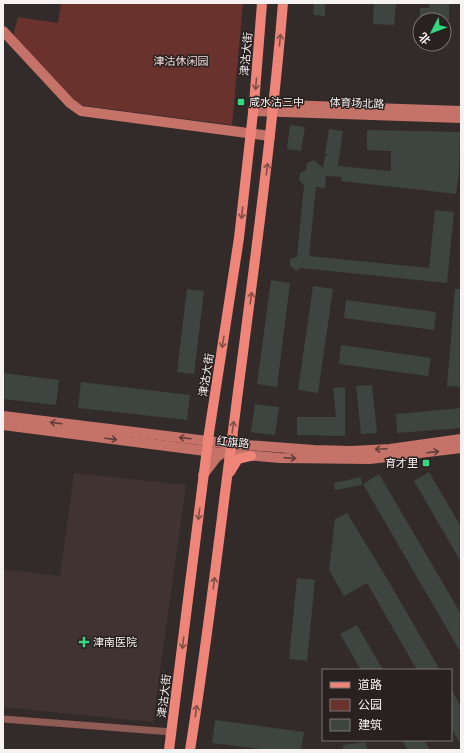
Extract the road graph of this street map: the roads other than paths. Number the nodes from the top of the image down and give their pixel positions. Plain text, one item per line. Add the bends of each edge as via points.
1 (262, 3) edge
2 (283, 3) edge
3 (3, 31) edge
4 (254, 108) junction
5 (274, 108) junction
6 (461, 111) edge
7 (461, 118) edge
8 (251, 134) junction
9 (270, 136) junction
10 (3, 416) edge
11 (3, 425) edge
12 (461, 439) edge
13 (208, 446) junction
14 (461, 448) edge
15 (228, 450) junction
16 (251, 451) junction
17 (204, 475) junction
18 (227, 479) junction
19 (3, 719) edge
20 (172, 732) junction
21 (169, 750) edge
22 (190, 750) edge

1 -> 4 main road, 津沽大街
5 -> 2 main road
3 - 8 main road via 70,103 81,111
4 - 5 main road, 体育场北路
4 - 8 main road, 津沽大街
5 - 6 main road, 体育场北路
5 - 7 main road, 体育场北路
5 - 9 main road
8 - 9 main road
8 -> 13 main road, 津沽大街 via 239,238
15 -> 9 main road
13 -> 10 main road, 红旗路
11 -> 13 main road, 红旗路
12 -> 16 main road, 红旗路 via 390,449
13 - 15 main road, 红旗路
13 - 17 main road, 津沽大街
16 -> 14 main road, 红旗路 via 315,459 370,459
15 - 16 main road, 红旗路
15 - 17 main road
15 - 18 main road
16 - 18 main road via 236,461
17 -> 20 main road, 津沽大街
22 -> 18 main road
19 - 20 street
20 - 21 main road, 津沽大街

